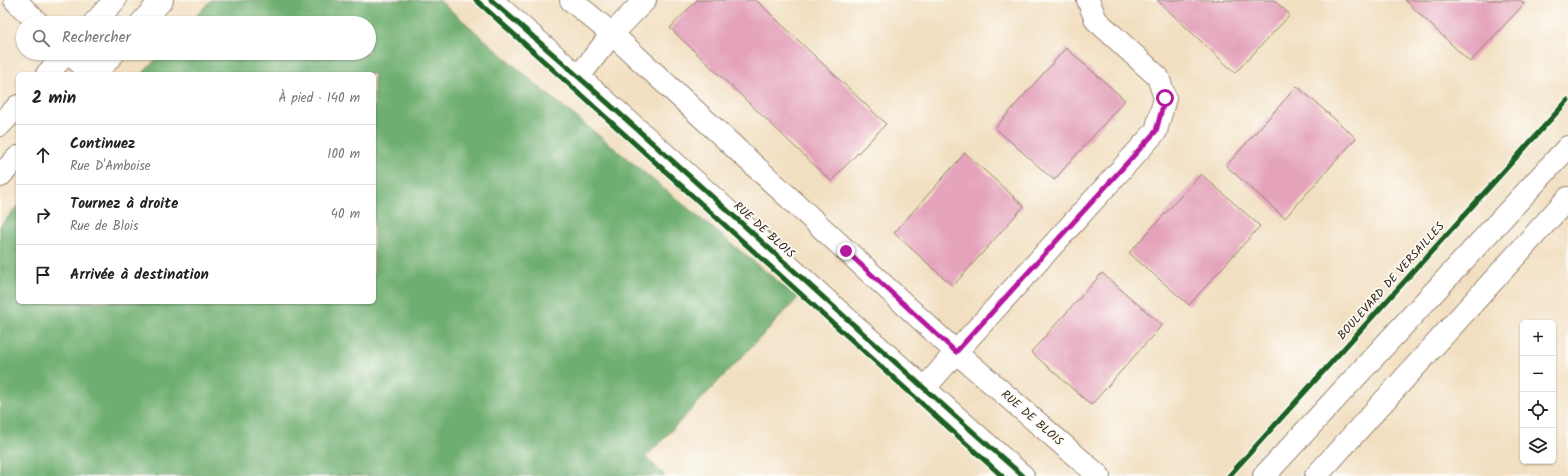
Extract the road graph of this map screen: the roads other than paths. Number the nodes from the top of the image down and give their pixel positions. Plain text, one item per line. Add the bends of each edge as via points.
1 (15, 0) edge
2 (115, 0) edge
3 (162, 0) edge
4 (491, 0) edge
5 (571, 0) edge
6 (645, 0) edge
7 (1088, 0) edge
8 (31, 16) edge
9 (100, 16) edge
10 (147, 16) edge
11 (612, 34) junction
12 (61, 60) edge
13 (77, 60) edge
14 (107, 60) edge
15 (50, 72) edge
16 (92, 72) edge
17 (96, 72) edge
18 (579, 76) junction
19 (16, 108) edge
20 (0, 125) edge
21 (1568, 147) edge
22 (16, 159) edge
23 (0, 176) edge
24 (1568, 198) edge
25 (956, 352) junction
26 (924, 390) junction
27 (1023, 476) edge
28 (1099, 476) edge
29 (1264, 476) edge
30 (1316, 476) edge

1 - 8 street
2 - 9 street
3 - 10 street
4 - 18 street, RUE DE BLOIS
5 - 11 street, RUE DE BLOIS
6 - 11 street
7 - 25 street via 1096,20 1158,77 1165,98 1156,131
11 - 18 street
11 - 25 street, RUE DE BLOIS
12 - 15 street
13 - 16 street
14 - 17 street
18 - 26 street, RUE DE BLOIS
19 - 20 street
21 - 29 street
22 - 23 street
24 - 30 street
25 - 26 street
25 - 28 street, RUE DE BLOIS
26 - 27 street, RUE DE BLOIS

